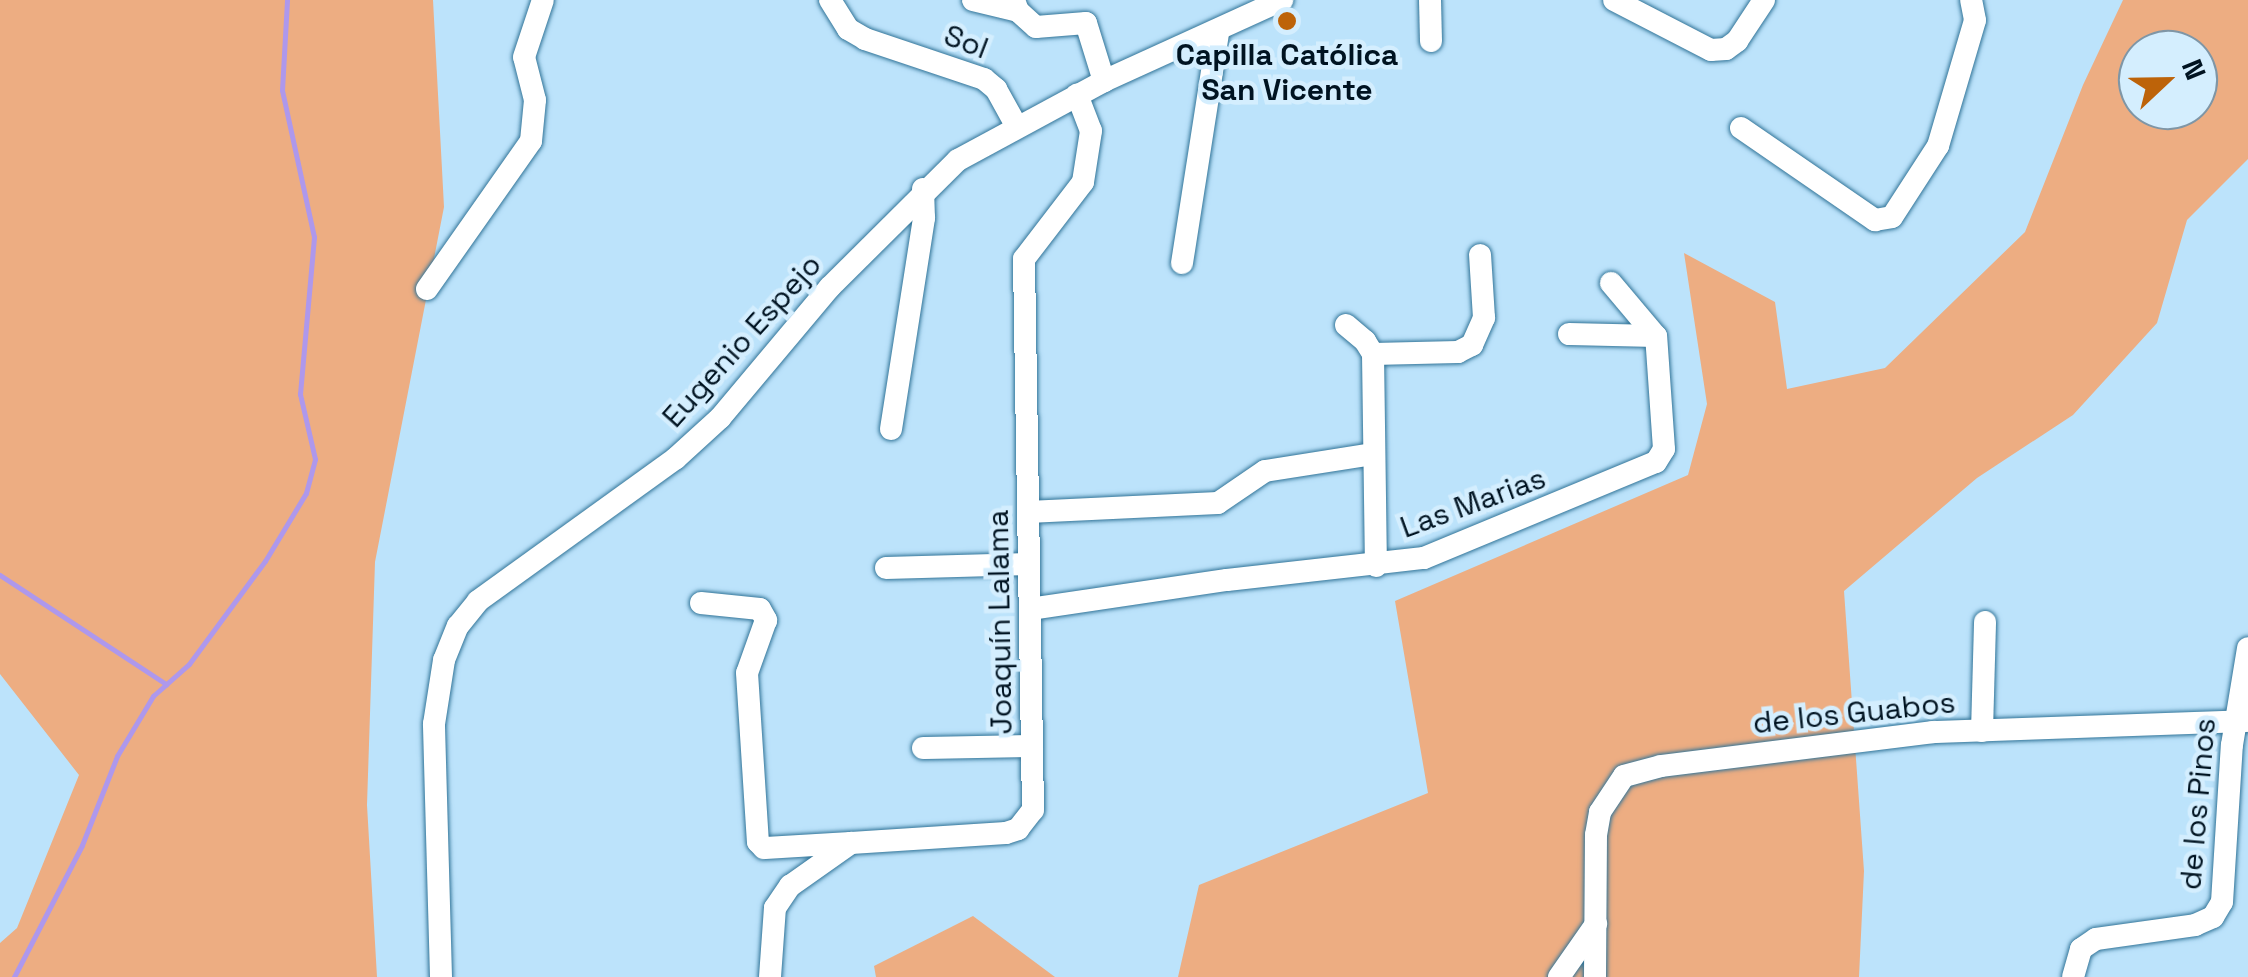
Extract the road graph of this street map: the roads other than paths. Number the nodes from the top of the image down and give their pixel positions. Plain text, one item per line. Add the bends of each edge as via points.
1 (543, 0) edge
2 (830, 0) edge
3 (973, 0) edge
4 (1282, 0) edge
5 (1430, 0) edge
6 (1614, 0) edge
7 (1764, 0) edge
8 (1971, 0) edge
9 (1016, 6) edge
10 (1244, 10) edge
11 (1218, 33) junction
12 (1431, 40) dead end
13 (1104, 81) junction
14 (1077, 95) junction
15 (1017, 127) junction
16 (1741, 128) dead end
17 (923, 189) junction
18 (1480, 255) dead end
19 (1182, 264) dead end
20 (1611, 283) dead end
21 (427, 289) dead end
22 (1346, 325) dead end
23 (1569, 334) dead end
24 (1654, 334) junction
25 (1373, 354) junction
26 (891, 429) dead end
27 (1374, 454) junction
28 (1028, 512) junction
29 (1029, 564) junction
30 (1376, 566) junction
31 (886, 568) dead end
32 (700, 603) dead end
33 (1030, 609) junction
34 (1984, 622) dead end
35 (2248, 648) edge
36 (2242, 721) edge
37 (1982, 731) junction
38 (1032, 746) junction
39 (923, 748) dead end
40 (852, 843) junction
41 (1596, 924) junction
42 (440, 977) edge
43 (770, 977) edge
44 (1559, 977) edge
45 (1595, 977) edge
46 (2073, 977) edge

1 - 21 street via 524,57 535,100 531,141
2 - 15 street, Sol via 848,29 865,39 984,80
3 - 9 street
4 - 10 street, Eugenio Espejo
5 - 12 street
6 - 7 street via 1711,50 1737,41
8 - 16 street via 1976,20 1938,146 1892,218 1875,220
9 - 13 street via 1036,27 1086,22
10 - 11 street, Eugenio Espejo
11 - 13 street, Eugenio Espejo
11 - 19 street
13 - 14 street, Eugenio Espejo
14 - 15 street, Eugenio Espejo
14 - 28 street, Joaquín Lalama via 1091,131 1083,182 1024,259
15 - 17 street, Eugenio Espejo
17 - 26 street
17 - 42 street, Eugenio Espejo via 830,286 720,418 675,459 478,601 458,626 444,660 434,724
18 - 25 street via 1484,318 1472,345 1458,352
20 - 24 street
22 - 25 street
23 - 24 street
24 - 30 street, Las Marias via 1664,449 1656,462 1424,558
25 - 27 street
27 - 28 street via 1266,472 1218,503
27 - 30 street
28 - 29 street, Joaquín Lalama
29 - 31 street
29 - 33 street, Joaquín Lalama
30 - 33 street, Las Marias
32 - 40 street, Joaquín Lalama via 760,609 766,620 746,673 758,842 764,848
33 - 38 street, Joaquín Lalama
34 - 37 street
35 - 36 street, de los Pinos
36 - 37 street, de los Guabos
36 - 46 street, de los Pinos via 2222,902 2213,917 2096,940 2082,949
37 - 41 street, de los Guabos via 1738,754 1624,776 1600,812
38 - 39 street
38 - 40 street, Joaquín Lalama via 1033,810 1018,830
40 - 43 street via 790,886 775,908
41 - 44 street
41 - 45 street, de los Guabos

